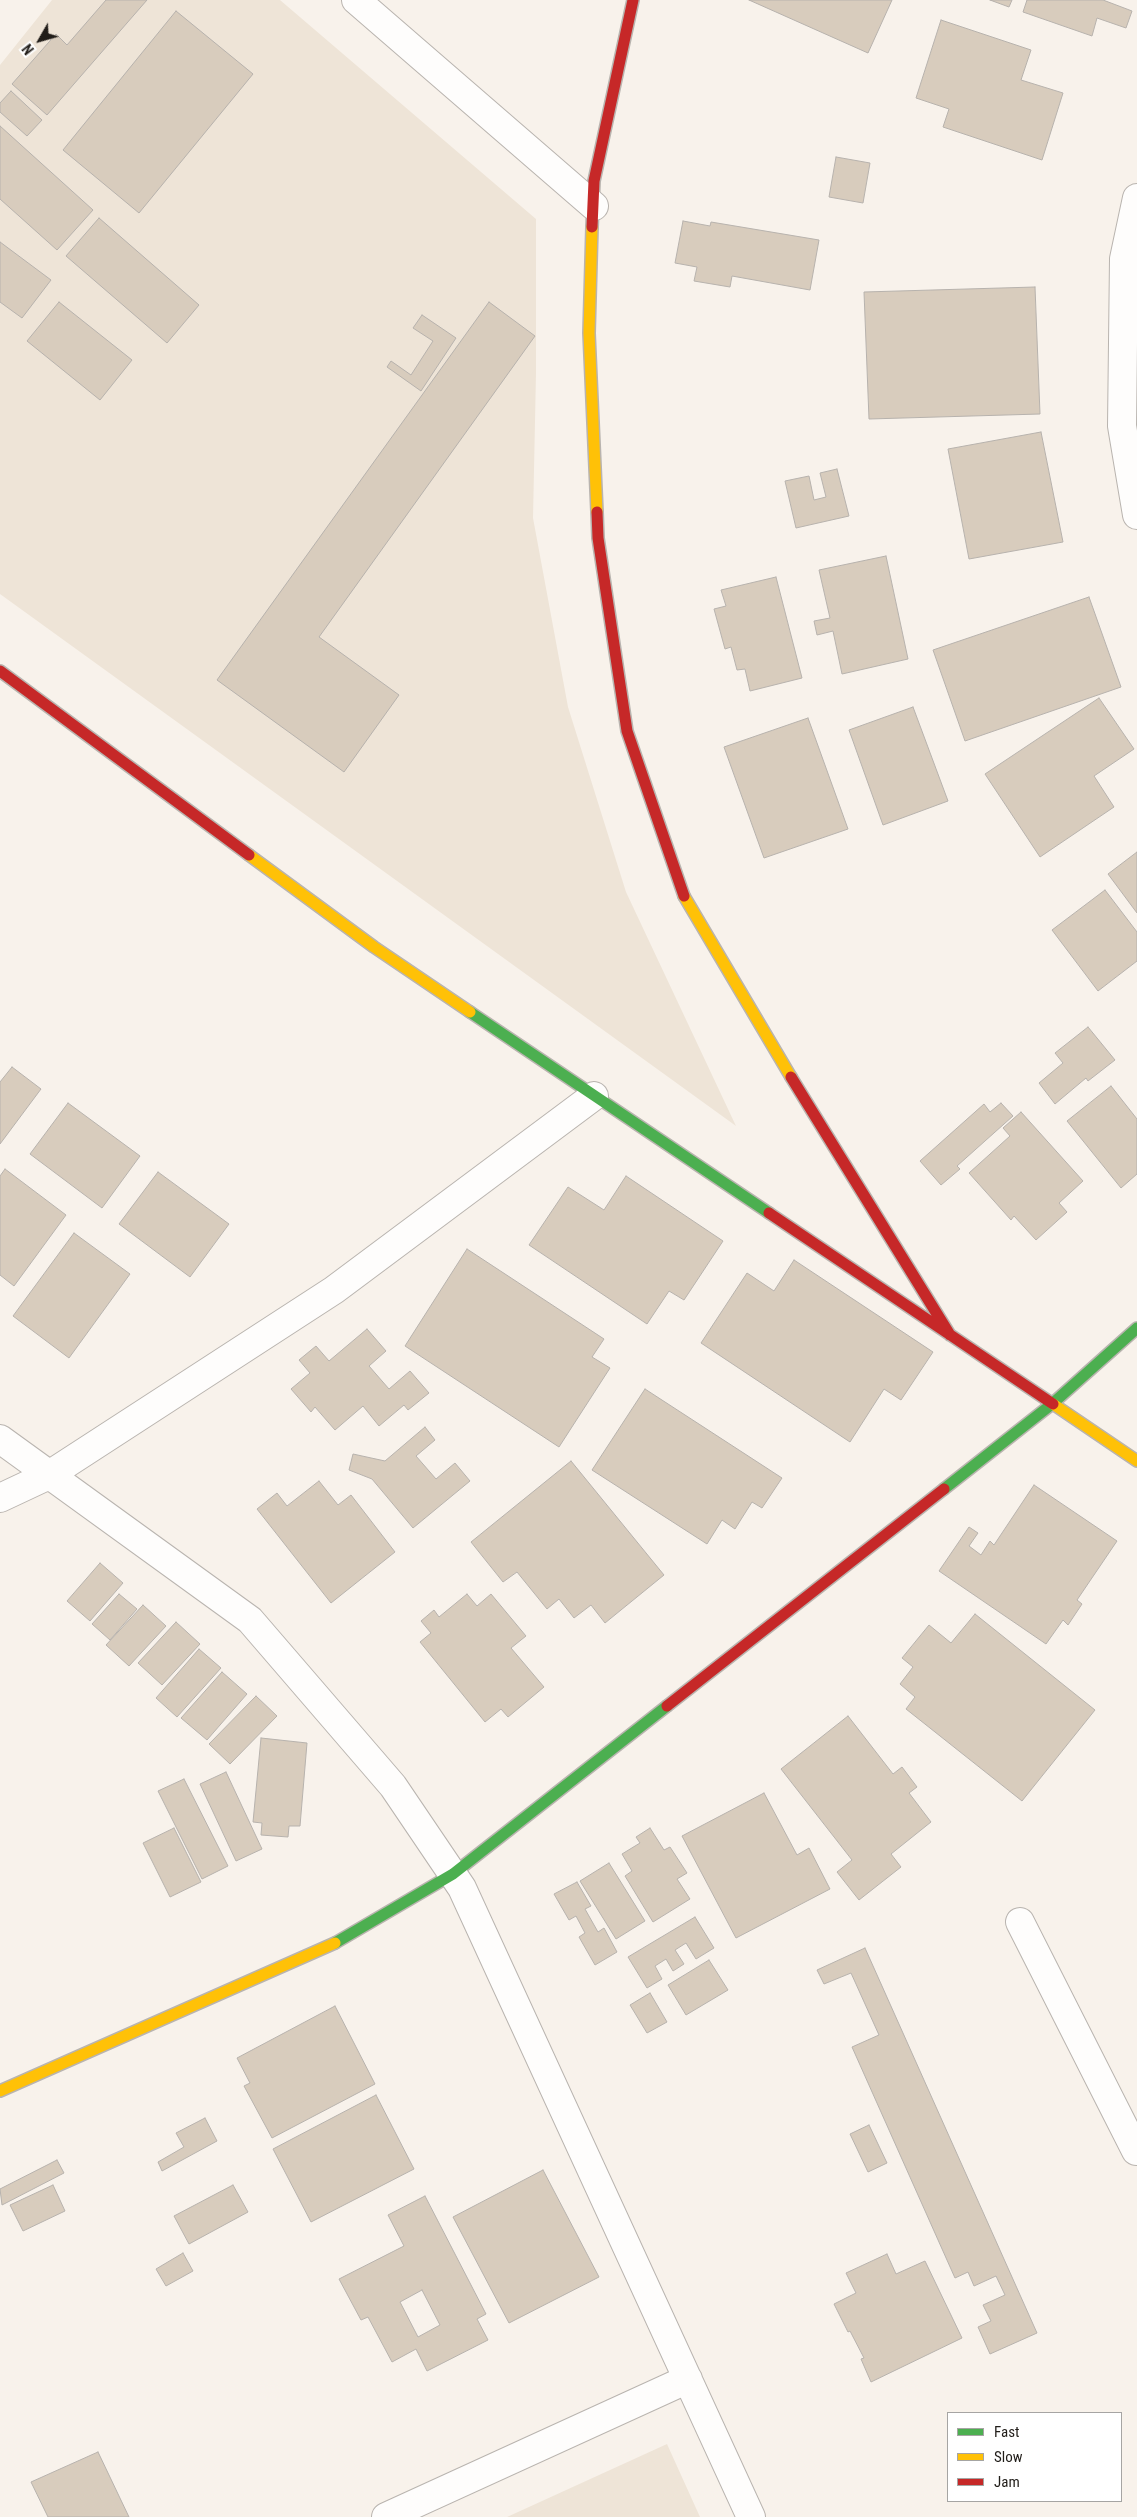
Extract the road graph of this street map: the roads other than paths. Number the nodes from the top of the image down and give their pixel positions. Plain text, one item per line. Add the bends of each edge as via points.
1 (356, 0) edge
2 (633, 0) edge
3 (1137, 198) edge
4 (594, 206) junction
5 (1137, 515) edge
6 (0, 671) edge
7 (594, 1096) junction
8 (1137, 1328) edge
9 (950, 1335) junction
10 (1052, 1404) junction
11 (0, 1439) edge
12 (1137, 1461) edge
13 (49, 1475) junction
14 (0, 1498) edge
15 (452, 1874) junction
16 (1020, 1922) dead end
17 (0, 2091) edge
18 (1137, 2152) edge
19 (688, 2379) junction
20 (386, 2517) edge
21 (752, 2517) edge

1 - 4 street
2 - 4 street via 594,181
3 - 5 street via 1124,259 1122,426
4 - 9 street via 589,332 598,538 627,731 684,897
6 - 7 street via 374,948
7 - 9 street
7 - 13 street via 334,1290
8 - 10 street
9 - 10 street
10 - 12 street
10 - 15 street
11 - 13 street
13 - 14 street
13 - 15 street via 250,1620 393,1786
15 - 17 street via 324,1948
15 - 19 street via 462,1888
16 - 18 street
19 - 20 street
19 - 21 street

